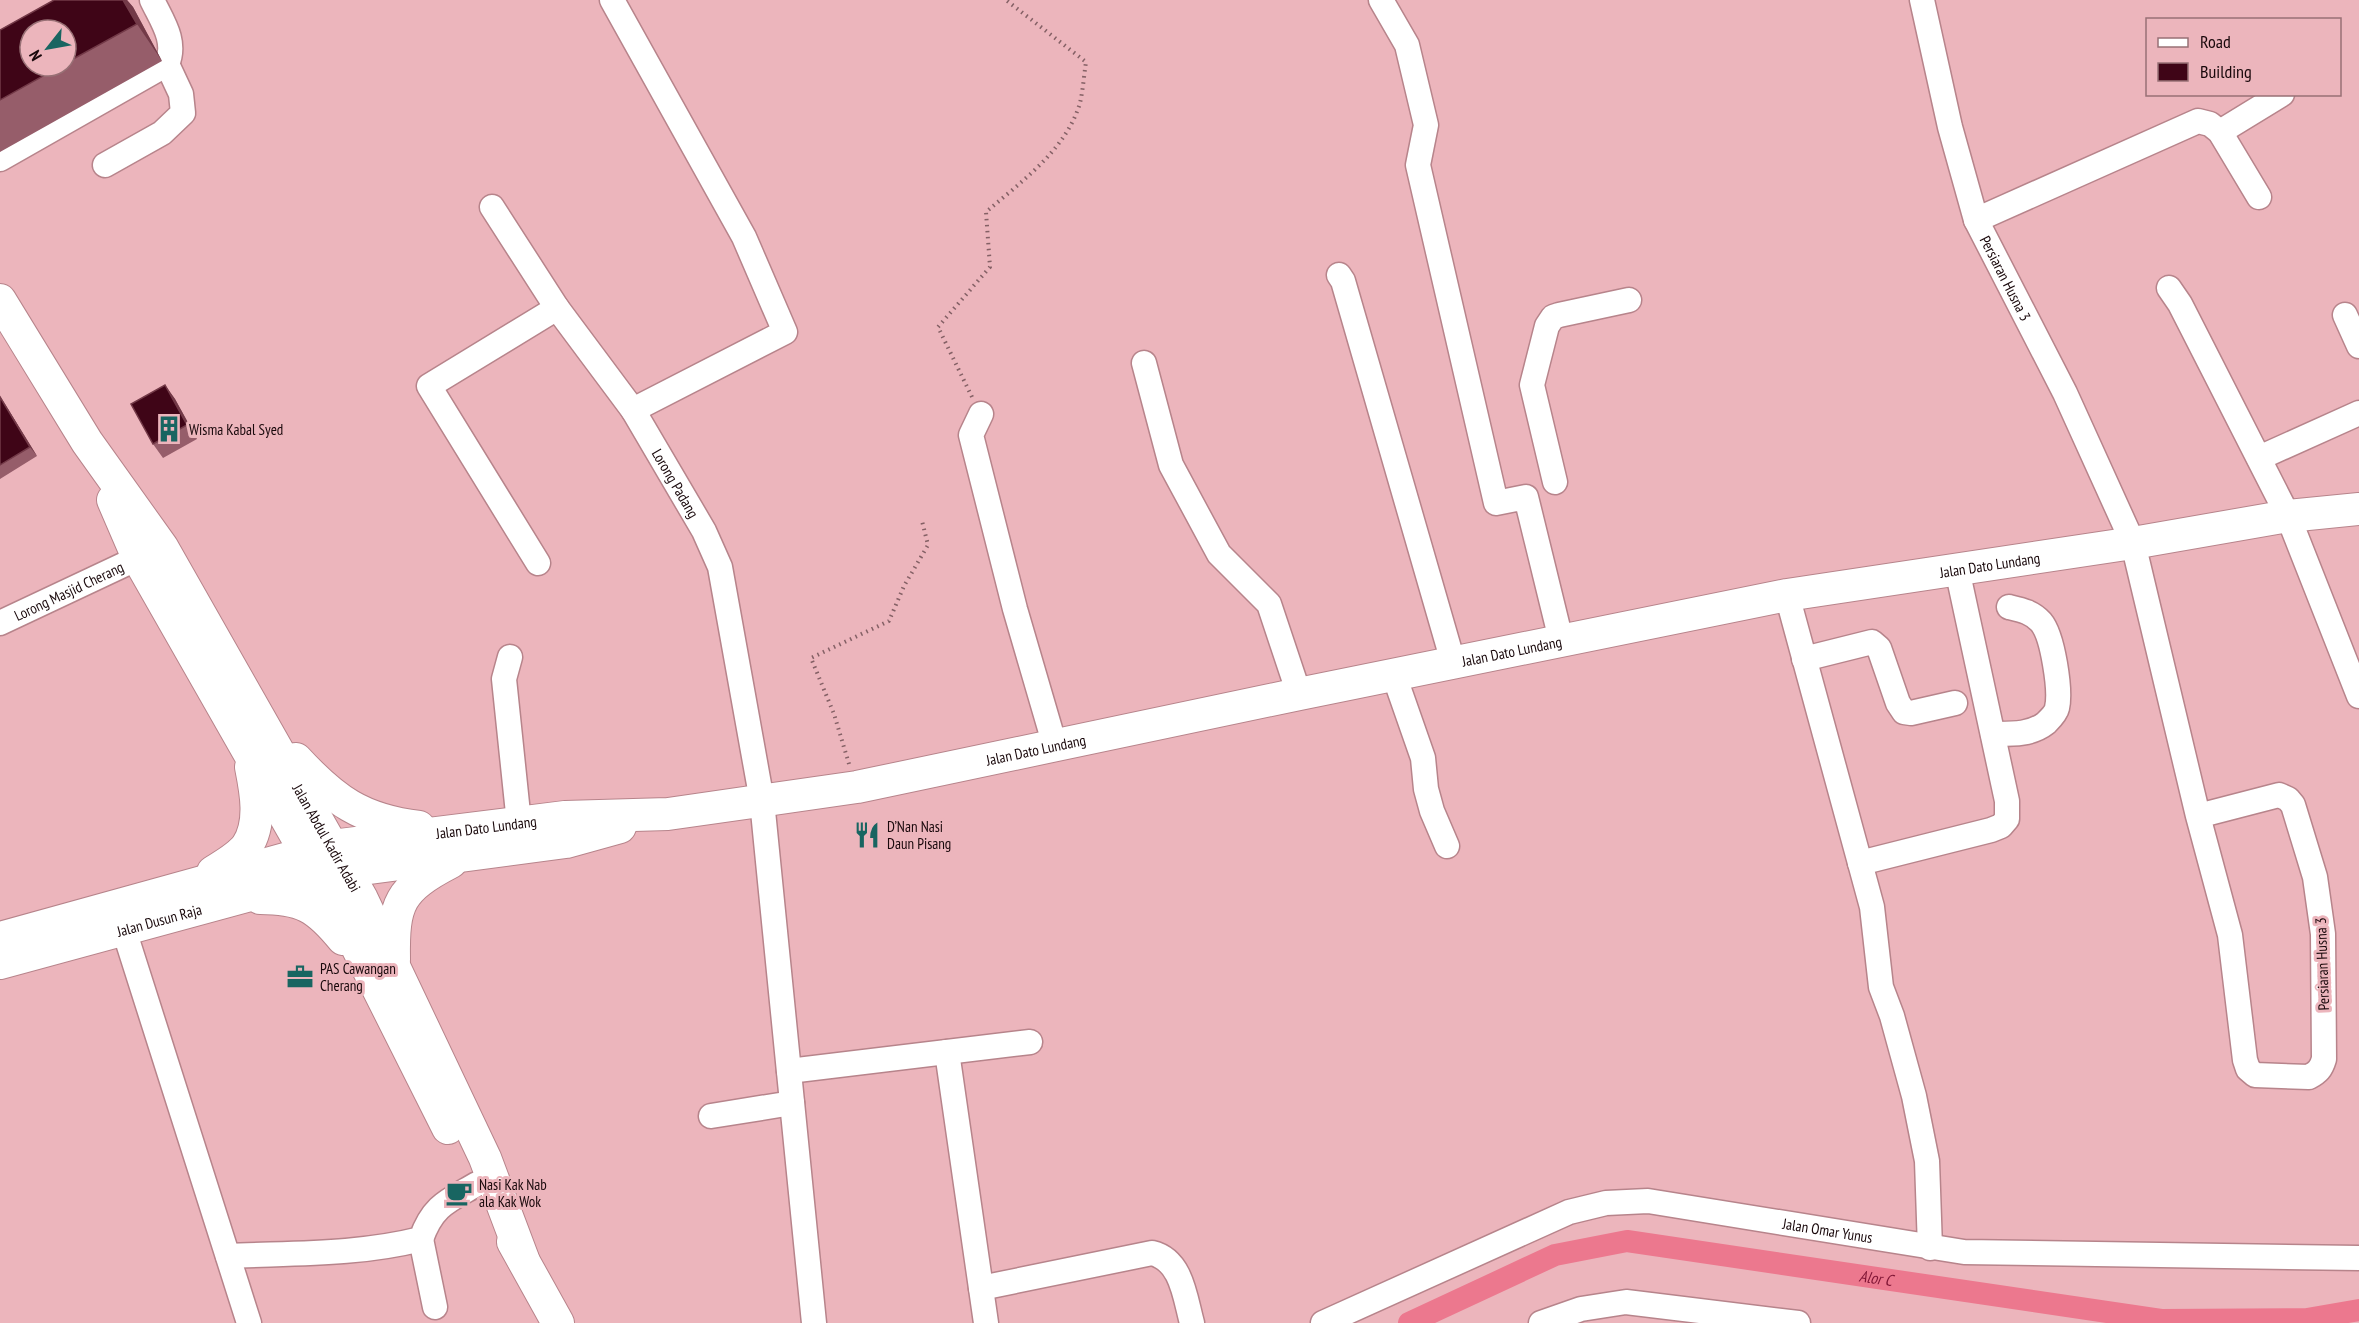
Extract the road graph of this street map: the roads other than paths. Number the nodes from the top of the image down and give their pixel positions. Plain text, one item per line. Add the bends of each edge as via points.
1 (152, 0) edge
2 (612, 0) edge
3 (1381, 0) edge
4 (1922, 0) edge
5 (167, 64) junction
6 (2279, 96) edge
7 (2220, 132) junction
8 (0, 159) edge
9 (105, 165) dead end
10 (2259, 197) dead end
11 (492, 207) dead end
12 (1976, 220) junction
13 (1339, 275) dead end
14 (2169, 288) dead end
15 (0, 300) edge
16 (1629, 300) dead end
17 (556, 308) junction
18 (2345, 315) dead end
19 (2359, 346) edge
20 (1144, 363) dead end
21 (633, 410) junction
22 (2359, 413) edge
23 (981, 414) road end
24 (87, 442) junction
25 (2259, 458) junction
26 (1554, 482) dead end
27 (2359, 509) edge
28 (2288, 516) junction
29 (2133, 543) junction
30 (138, 558) junction
31 (538, 563) dead end
32 (1957, 569) junction
33 (1787, 595) junction
34 (2009, 607) dead end
35 (0, 623) edge
36 (1561, 640) junction
37 (510, 657) dead end
38 (1804, 659) junction
39 (1453, 662) junction
40 (1394, 675) junction
41 (1299, 694) junction
42 (2359, 696) edge
43 (1955, 703) dead end
44 (1993, 734) junction
45 (255, 736) junction
46 (1055, 746) junction
47 (762, 801) junction
48 (668, 814) junction
49 (2198, 816) junction
50 (519, 823) junction
51 (457, 843) junction
52 (1447, 846) dead end
53 (326, 861) junction
54 (1860, 863) junction
55 (194, 883) junction
56 (240, 898) junction
57 (123, 930) junction
58 (0, 938) edge
59 (0, 963) edge
60 (383, 972) junction
61 (1030, 1042) dead end
62 (947, 1052) junction
63 (789, 1071) junction
64 (792, 1102) junction
65 (711, 1116) dead end
66 (477, 1184) junction
67 (421, 1239) junction
68 (1930, 1248) junction
69 (228, 1256) junction
70 (2359, 1258) edge
71 (523, 1259) junction
72 (981, 1288) junction
73 (435, 1307) dead end
74 (249, 1323) edge
75 (558, 1323) edge
76 (814, 1323) edge
77 (986, 1323) edge
78 (1192, 1323) edge
79 (1323, 1323) edge
80 (1541, 1323) edge
81 (1797, 1323) edge

1 - 5 street via 170,36 172,53
2 - 21 street via 744,237 785,332
3 - 36 street via 1407,45 1426,124 1417,160 1496,503 1526,497
4 - 12 street, Persiaran Husna 3 via 1950,127
5 - 8 street
5 - 9 street via 181,94 183,113 162,133
6 - 7 street
7 - 10 street
7 - 12 street via 2210,124 2198,122
11 - 17 street, Lorong Padang
12 - 29 street, Persiaran Husna 3 via 2065,393
13 - 39 street
14 - 25 street
15 - 24 main road, Jalan Abdul Kadir Adabi
16 - 26 street via 1559,315 1547,326 1532,385
17 - 21 street, Lorong Padang
17 - 31 street via 429,386
18 - 19 street
20 - 41 street via 1171,465 1219,554 1269,604
21 - 47 street, Lorong Padang via 704,531 720,567
22 - 25 street
23 - 46 street via 971,435
24 - 30 main road, Jalan Abdul Kadir Adabi
24 - 45 main road, Jalan Abdul Kadir Adabi via 162,547
25 - 28 street
27 - 28 main road, Jalan Dato Lundang
28 - 29 main road, Jalan Dato Lundang
28 - 42 street
29 - 32 main road, Jalan Dato Lundang
29 - 49 street, Persiaran Husna 3
30 - 35 street, Lorong Masjid Cherang
30 - 45 main road, Jalan Abdul Kadir Adabi
32 - 33 main road, Jalan Dato Lundang
32 - 44 street
33 - 36 main road, Jalan Dato Lundang
33 - 38 street
34 - 44 street via 2029,612 2043,624 2059,693 2056,711 2044,724 2024,733
36 - 39 main road, Jalan Dato Lundang
37 - 50 street via 504,679
38 - 43 street via 1872,642 1879,648 1904,712
38 - 54 street
39 - 40 main road, Jalan Dato Lundang
40 - 41 main road, Jalan Dato Lundang
40 - 52 street via 1423,758 1432,811
41 - 46 main road, Jalan Dato Lundang
44 - 54 street via 2007,801 2007,819 2001,826
45 - 51 main road via 355,810
45 - 53 main road, Jalan Abdul Kadir Adabi
45 - 55 main road via 256,826 247,847
46 - 47 main road, Jalan Dato Lundang via 857,788
47 - 48 main road, Jalan Dato Lundang
47 - 63 street, Lorong Padang
48 - 50 main road, Jalan Dato Lundang via 565,817
48 - 51 main road, Jalan Dato Lundang via 566,842
49 - 49 street, Persiaran Husna 3 via 2230,935 2248,1069 2254,1075 2309,1077 2321,1068 2324,1059 2323,934 2315,877 2293,805 2279,795
50 - 51 main road, Jalan Dato Lundang
51 - 53 main road, Jalan Dato Lundang
51 - 60 main road via 408,891 399,906
53 - 55 main road, Jalan Dusun Raja
53 - 56 main road, Jalan Dusun Raja
53 - 60 main road, Jalan Abdul Kadir Adabi
54 - 68 street via 1872,907 1881,987 1914,1096 1927,1161
55 - 58 main road, Jalan Dusun Raja
56 - 57 main road, Jalan Dusun Raja
56 - 60 main road via 273,898 314,909
57 - 59 main road, Jalan Dusun Raja
57 - 69 street
60 - 66 main road, Jalan Abdul Kadir Adabi
60 - 71 main road, Jalan Abdul Kadir Adabi via 485,1158
61 - 62 street
62 - 63 street
62 - 72 street
63 - 64 street, Lorong Padang
64 - 65 street
64 - 76 street, Lorong Padang
66 - 67 street via 437,1207
66 - 71 main road, Jalan Abdul Kadir Adabi
67 - 69 street via 345,1251
67 - 73 street
68 - 70 street, Jalan Omar Yunus
68 - 79 street, Jalan Omar Yunus via 1648,1201 1606,1203 1558,1216
69 - 74 street
71 - 75 main road, Jalan Abdul Kadir Adabi
72 - 77 street
72 - 78 street via 1152,1253 1173,1265
80 - 81 street via 1581,1309 1626,1302

